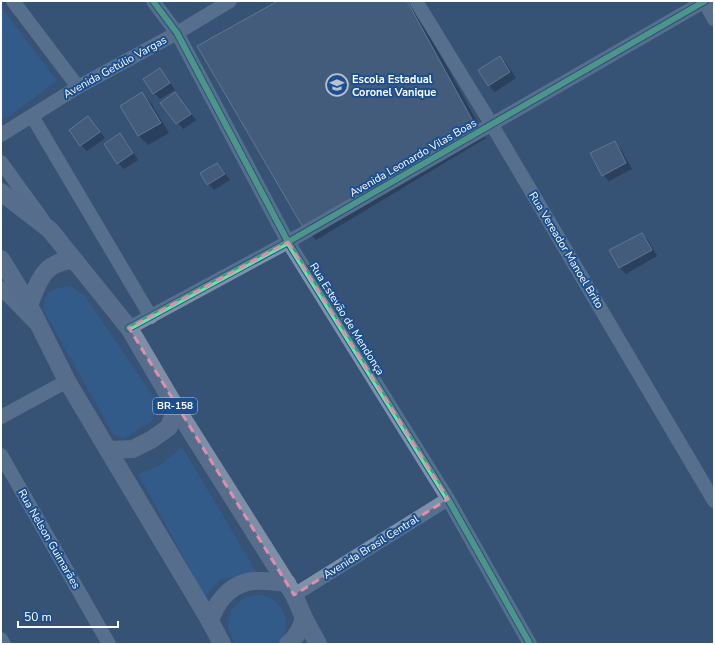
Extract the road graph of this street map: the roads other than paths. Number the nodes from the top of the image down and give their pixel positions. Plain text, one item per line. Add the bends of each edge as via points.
1 (13, 1) edge
2 (153, 1) edge
3 (230, 1) edge
4 (416, 1) edge
5 (704, 1) edge
6 (714, 19) edge
7 (176, 33) junction
8 (78, 87) junction
9 (32, 116) junction
10 (492, 125) junction
11 (1, 135) edge
12 (1, 162) edge
13 (1, 192) edge
14 (50, 230) junction
15 (288, 242) junction
16 (1, 259) edge
17 (73, 260) junction
18 (1, 288) edge
19 (29, 305) junction
20 (151, 317) junction
21 (129, 328) junction
22 (42, 331) junction
23 (67, 381) junction
24 (176, 408) junction
25 (1, 417) edge
26 (110, 450) junction
27 (1, 455) edge
28 (448, 499) junction
29 (714, 501) edge
30 (291, 589) junction
31 (304, 618) junction
32 (210, 621) junction
33 (1, 639) edge
34 (220, 643) edge
35 (4, 644) edge
36 (109, 644) edge
37 (288, 644) edge
38 (318, 644) edge
39 (530, 644) edge

1 - 8 street
2 - 7 street, Rua Estevão de Mendonça
3 - 7 street, Avenida Getúlio Vargas
4 - 10 street, Rua Vereador Manoel Brito
5 - 6 street
5 - 10 street, Avenida Leonardo Vilas Boas
7 - 8 street, Avenida Getúlio Vargas
7 - 15 street, Rua Estevão de Mendonça
8 - 9 street, Avenida Getúlio Vargas
9 - 11 street, Avenida Getúlio Vargas
9 - 20 street
10 - 15 street, Avenida Leonardo Vilas Boas
10 - 29 street, Rua Vereador Manoel Brito
12 - 14 street
13 - 14 main road, BR-158
14 - 17 main road, BR-158
15 - 20 street, Avenida Leonardo Vilas Boas
15 - 28 street, Rua Estevão de Mendonça
16 - 19 main road
17 - 19 main road via 61,261 40,278
17 - 21 main road, BR-158
18 - 22 street
19 - 22 main road
20 - 21 street, Avenida Leonardo Vilas Boas
21 - 24 main road, BR-158
22 - 23 main road
23 - 25 street
23 - 26 main road
24 - 26 main road via 169,427 151,440 133,449
24 - 30 main road, BR-158
26 - 32 main road
27 - 36 street, Rua Nelson Guimarães
28 - 30 street, Avenida Brasil Central
28 - 39 street, Rua Estevão de Mendonça
30 - 31 main road, BR-158
30 - 32 main road via 262,581 247,582 220,599
31 - 37 main road via 295,639
31 - 38 main road, BR-158
32 - 34 main road
33 - 35 street

